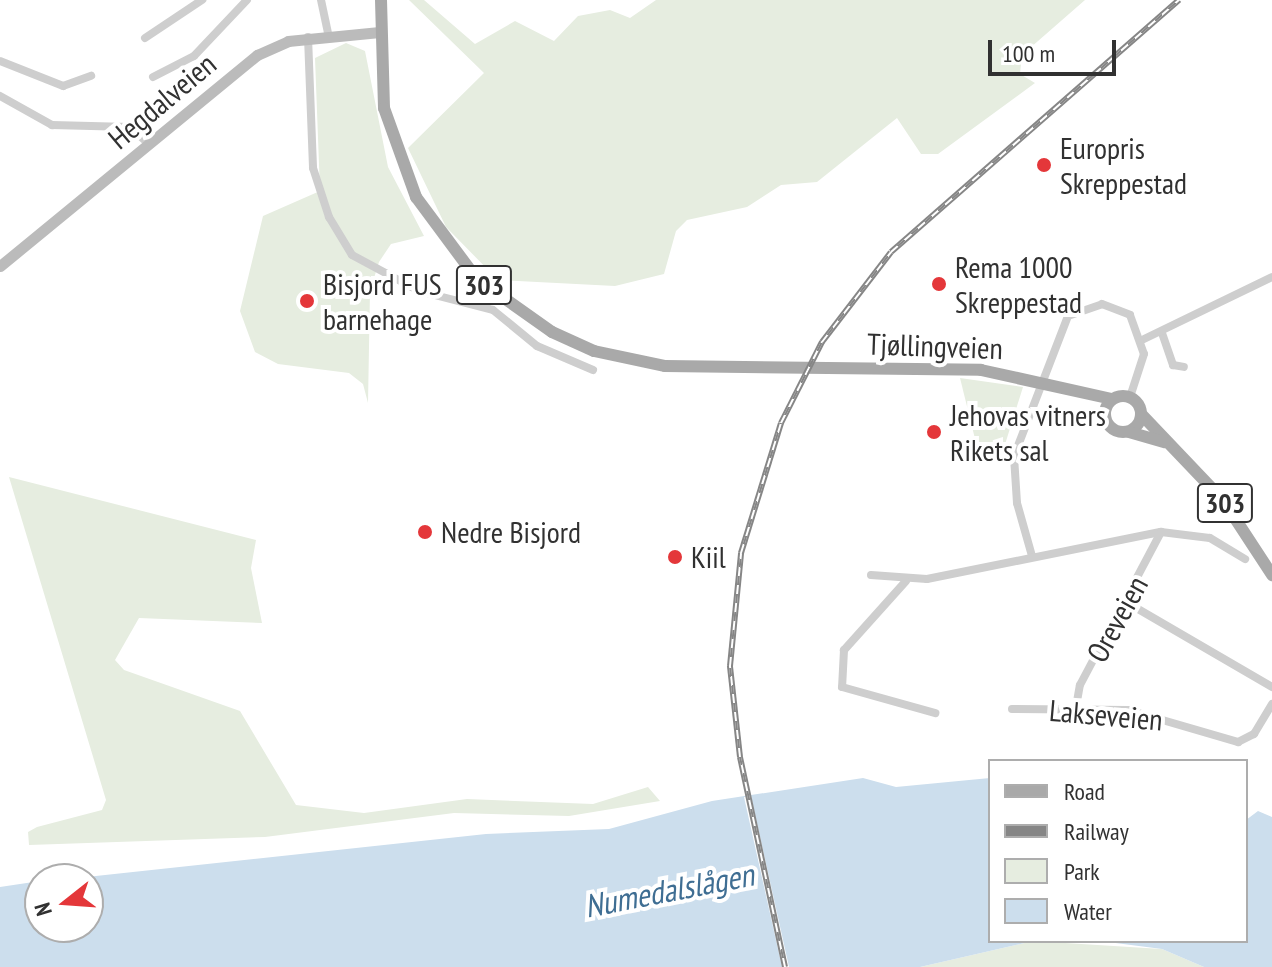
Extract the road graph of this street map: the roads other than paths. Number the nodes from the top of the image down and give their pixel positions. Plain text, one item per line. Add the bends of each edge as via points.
1 (202, 0) edge
2 (247, 0) edge
3 (381, 0) edge
4 (317, 1) edge
5 (380, 32) junction
6 (328, 34) junction
7 (308, 37) junction
8 (145, 38) dead end
9 (0, 61) edge
10 (91, 76) dead end
11 (153, 77) dead end
12 (0, 96) edge
13 (148, 143) junction
14 (0, 266) edge
15 (1272, 277) edge
16 (1162, 333) junction
17 (1144, 339) junction
18 (1184, 367) dead end
19 (593, 370) dead end
20 (1076, 393) junction
21 (1130, 397) junction
22 (1112, 399) junction
23 (1141, 414) junction
24 (1105, 418) junction
25 (1129, 432) junction
26 (1165, 442) junction
27 (1161, 532) junction
28 (1032, 556) junction
29 (1245, 559) dead end
30 (871, 575) dead end
31 (1272, 575) edge
32 (906, 581) junction
33 (1126, 602) junction
34 (1272, 687) edge
35 (1272, 704) edge
36 (1076, 707) junction
37 (1012, 709) dead end
38 (935, 713) dead end

1 - 8 street
2 - 11 street via 194,56
3 - 5 main road, 303
4 - 6 street
5 - 6 street, Hegdalveien
5 - 20 main road, Tjøllingveien / 303 via 384,108 402,166 440,235 495,295 552,332 616,358 778,369 981,370
6 - 7 street, Hegdalveien
7 - 13 street, Hegdalveien via 257,55
7 - 19 street via 313,168 329,217 352,255 419,291 493,310 537,346
9 - 10 street via 63,86
12 - 13 street via 52,125 130,127
13 - 14 street, Hegdalveien
15 - 16 street
16 - 17 street
16 - 18 street via 1173,365
17 - 21 street
17 - 28 street via 1130,315 1110,305 1077,310 1060,326 1014,459
20 - 22 main road, Tjøllingveien / 303
20 - 24 main road, Tjøllingveien / 303
21 - 22 main road, 303
21 - 23 main road, 303
22 - 24 main road
23 - 25 main road
23 - 26 main road, 303
24 - 25 main road, 303 via 1115,431
25 - 26 main road, 303
26 - 31 main road, 303 via 1223,500
27 - 28 street
27 - 29 street via 1210,538
27 - 33 street, Oreveien
28 - 32 street
30 - 32 street
32 - 38 street via 844,650 842,687
33 - 34 street
33 - 36 street, Oreveien via 1080,685
35 - 36 street, Lakseveien via 1254,734 1238,742 1155,715
36 - 37 street, Lakseveien

